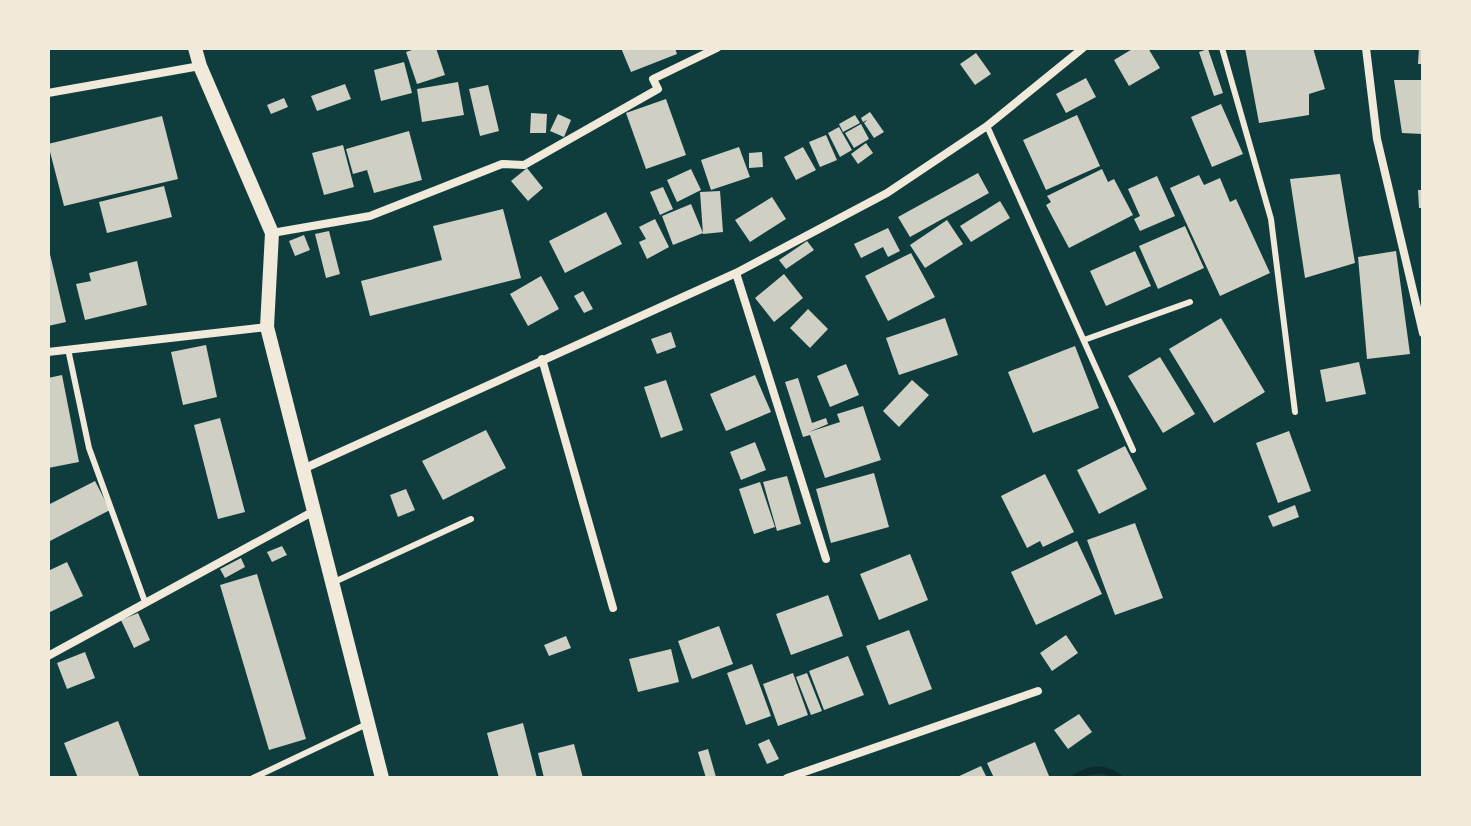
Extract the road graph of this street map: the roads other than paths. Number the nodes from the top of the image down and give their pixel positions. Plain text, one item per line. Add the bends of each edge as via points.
1 (195, 48) edge
2 (717, 48) edge
3 (1083, 48) edge
4 (1222, 48) edge
5 (1366, 48) edge
6 (200, 66) junction
7 (48, 93) edge
8 (987, 126) junction
9 (272, 233) junction
10 (736, 273) junction
11 (1190, 302) dead end
12 (267, 327) junction
13 (1423, 333) edge
14 (1084, 340) junction
15 (68, 349) junction
16 (48, 352) edge
17 (542, 359) junction
18 (1295, 412) dead end
19 (1133, 450) dead end
20 (303, 469) junction
21 (314, 511) junction
22 (471, 519) dead end
23 (826, 559) dead end
24 (332, 583) junction
25 (145, 602) junction
26 (613, 608) dead end
27 (48, 656) edge
28 (1038, 691) dead end
29 (369, 723) junction
30 (253, 778) edge
31 (382, 778) edge
32 (787, 778) edge

1 - 6 street
2 - 9 street via 653,79 658,89 524,165 502,164 370,216
3 - 8 street
4 - 18 lane via 1271,219
5 - 13 street via 1377,139
6 - 7 street
6 - 9 street
8 - 10 street via 887,193
8 - 14 lane
9 - 12 street
10 - 17 street
10 - 23 street
11 - 14 lane
12 - 15 street
12 - 20 street
14 - 19 lane
15 - 16 street
15 - 25 lane via 89,448
17 - 20 street
17 - 26 street
20 - 21 street
21 - 24 street
21 - 25 street
22 - 24 lane
24 - 29 street
25 - 27 street
28 - 32 street
29 - 30 lane
29 - 31 street

